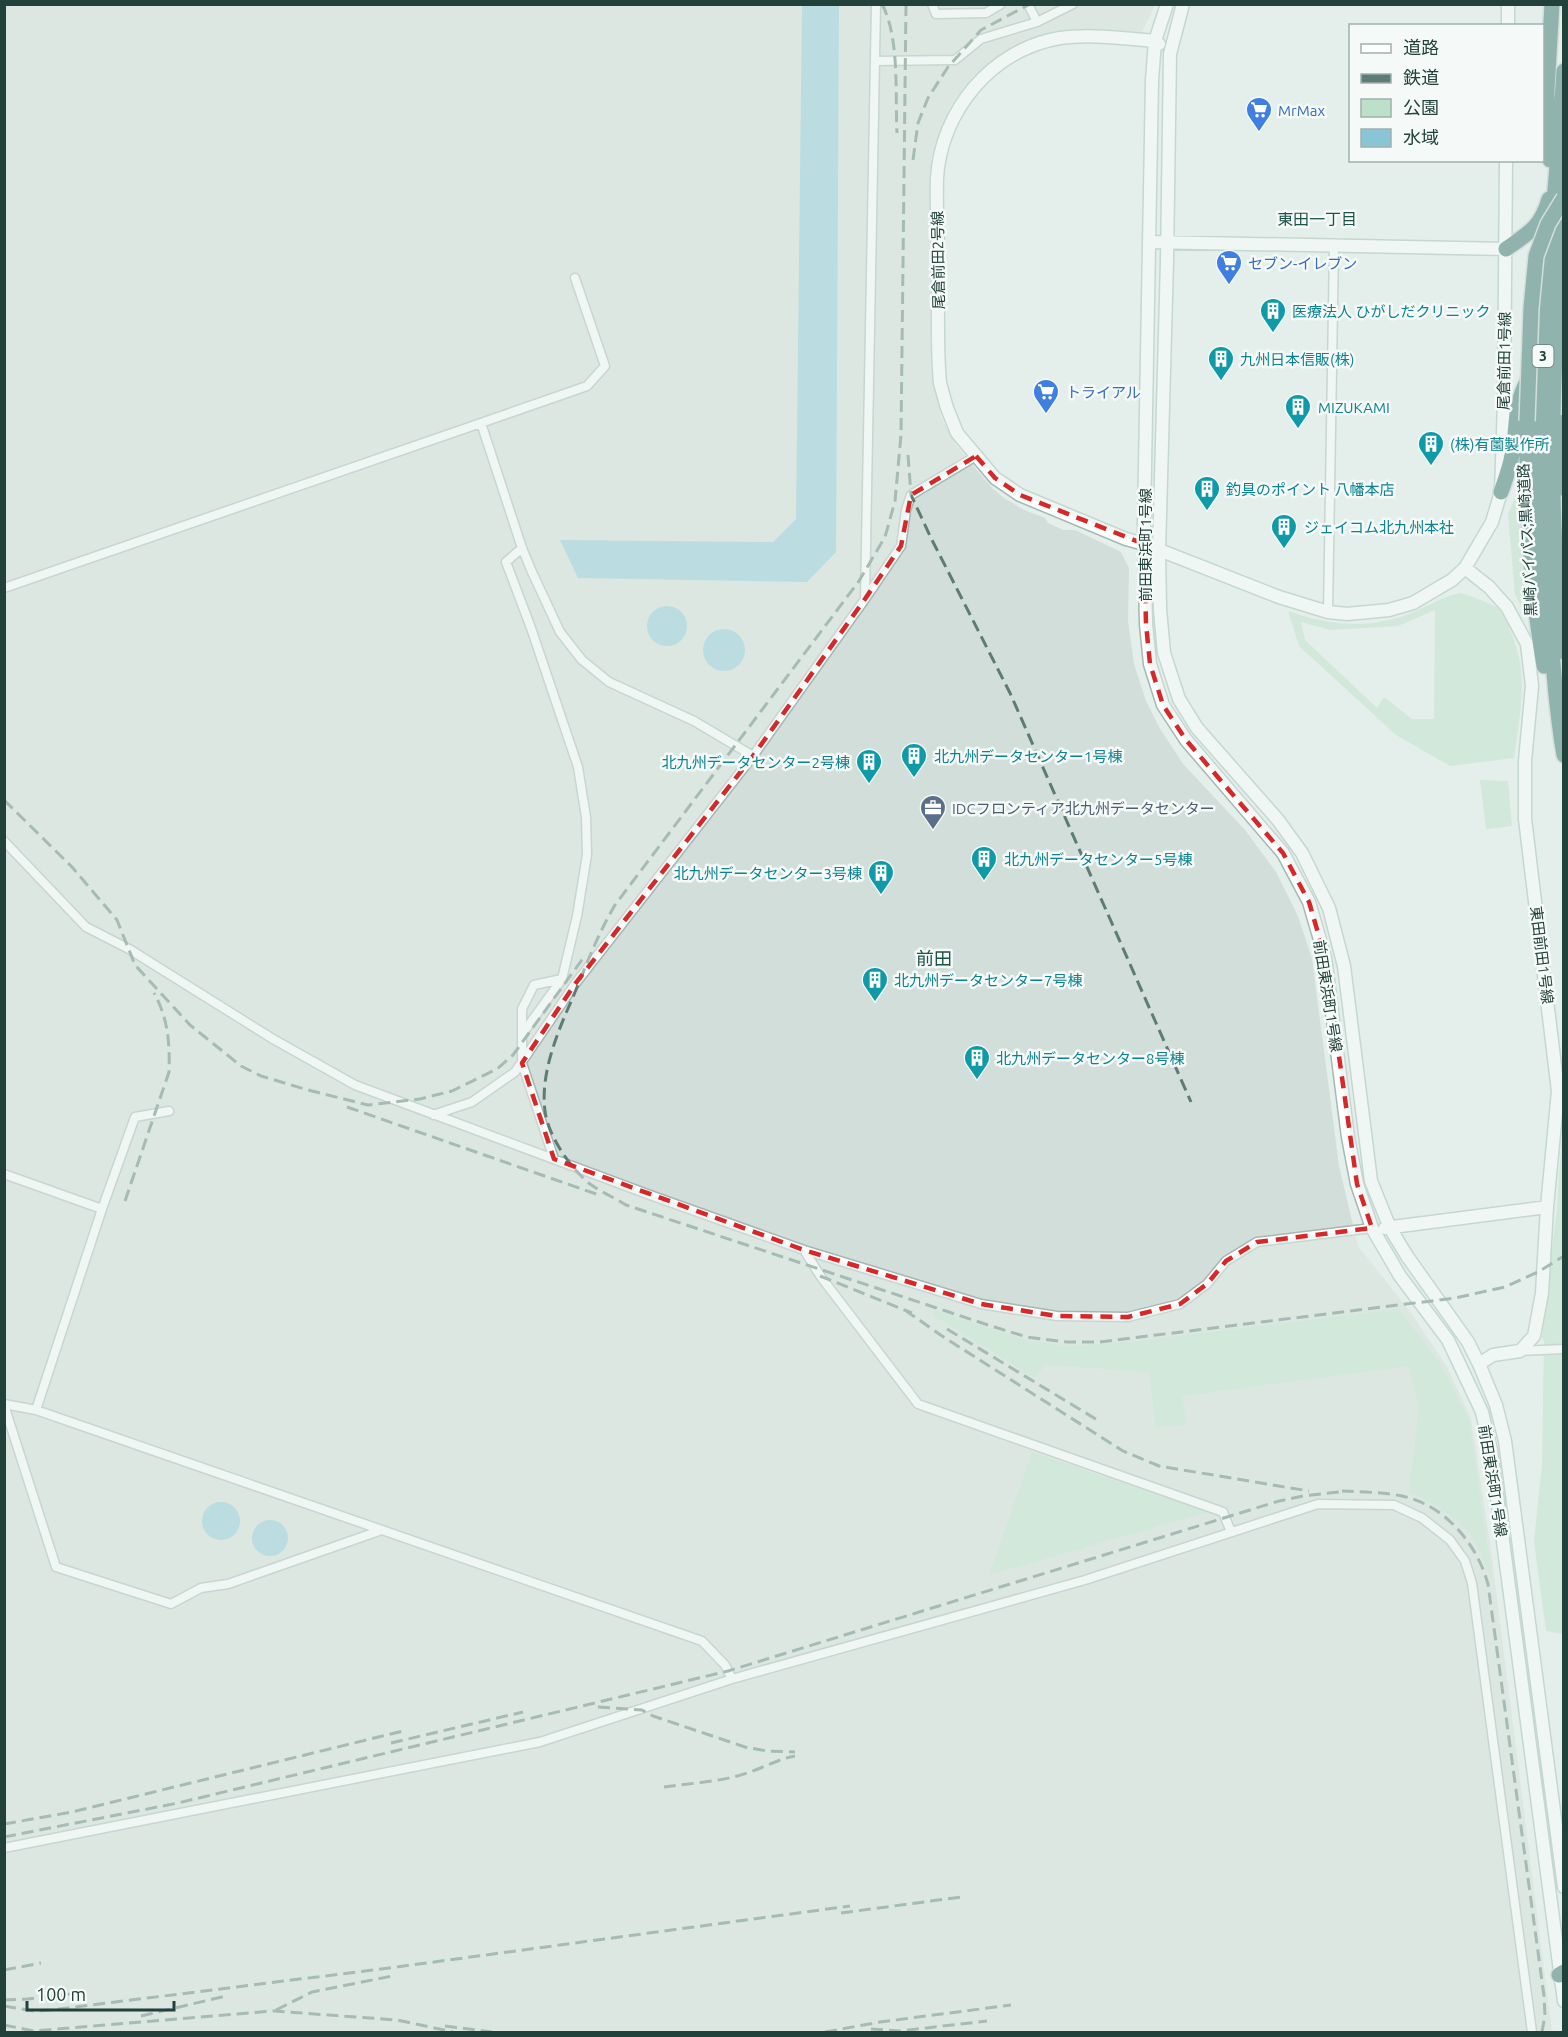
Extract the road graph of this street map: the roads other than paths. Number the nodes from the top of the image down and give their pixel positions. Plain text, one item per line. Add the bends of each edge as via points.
1 (876, 4) edge
2 (932, 4) edge
3 (1001, 4) edge
4 (1028, 4) edge
5 (1073, 4) edge
6 (1167, 4) edge
7 (1183, 4) edge
8 (1508, 4) edge
9 (1552, 4) edge
10 (1037, 22) junction
11 (1508, 24) edge
12 (1155, 41) junction
13 (1170, 54) junction
14 (875, 61) junction
15 (1563, 71) edge
16 (1506, 162) edge
17 (1563, 198) edge
18 (1563, 219) edge
19 (1150, 242) junction
20 (1167, 242) junction
21 (1334, 246) junction
22 (1506, 249) junction
23 (575, 278) dead end
24 (1531, 375) dead end
25 (1563, 422) edge
26 (481, 423) junction
27 (976, 456) junction
28 (1501, 492) junction
29 (1144, 544) junction
30 (522, 548) junction
31 (1159, 551) junction
32 (1465, 568) junction
33 (4, 588) edge
34 (865, 599) junction
35 (1328, 612) junction
36 (1563, 646) edge
37 (1563, 652) edge
38 (1563, 755) edge
39 (753, 756) junction
40 (1563, 763) edge
41 (4, 841) edge
42 (562, 979) junction
43 (523, 1033) junction
44 (522, 1062) junction
45 (169, 1111) dead end
46 (432, 1115) junction
47 (554, 1159) junction
48 (4, 1174) edge
49 (1547, 1208) junction
50 (102, 1209) junction
51 (1372, 1227) junction
52 (1390, 1228) junction
53 (804, 1250) junction
54 (1563, 1349) edge
55 (1520, 1351) junction
56 (1479, 1364) junction
57 (4, 1404) edge
58 (36, 1410) junction
59 (380, 1531) junction
60 (1231, 1532) junction
61 (732, 1679) junction
62 (4, 1848) edge
63 (1563, 1887) edge
64 (1562, 1975) edge
65 (1563, 2001) edge
66 (1532, 2032) edge

1 - 14 street
2 - 3 street via 936,14 986,13
4 - 10 street
5 - 10 street
6 - 12 street, 前田東浜町1号線
7 - 13 street, 前田東浜町1号線
8 - 11 street
9 - 22 highway via 1547,90 1550,196 1534,230
10 - 14 street via 981,39 955,60
12 - 13 street
12 - 19 street, 前田東浜町1号線
12 - 27 street, 尾倉前田2号線 via 1090,37 1036,44 992,69 971,89 944,140 937,177 939,366 947,408 957,433
13 - 20 street, 前田東浜町1号線
14 - 34 street
15 - 38 highway, 黒崎バイパス;黒崎道路 / 3 via 1540,443 1545,578
16 - 22 street, 尾倉前田1号線
17 - 40 highway, bridge via 1536,256 1530,308 1527,421 1532,580
18 - 36 highway, 黒崎バイパス;黒崎道路 / 3 via 1551,431 1552,507
19 - 20 street
19 - 29 street, 前田東浜町1号線
20 - 21 street
20 - 31 street, 前田東浜町1号線
21 - 22 street
21 - 35 street
22 - 28 street, 尾倉前田1号線
23 - 26 street via 605,366 587,386
24 - 28 highway via 1516,411 1512,456
25 - 36 highway
26 - 30 street
26 - 33 street
27 - 29 street, 尾倉前田2号線 via 995,478 1020,495
27 - 34 street via 911,495 901,546
28 - 32 street, 尾倉前田1号線 via 1492,522
29 - 31 street, 尾倉前田1号線
29 - 51 street, 前田東浜町1号線 via 1150,664 1163,705 1186,740 1283,853 1309,902 1325,957 1357,1184
30 - 39 street via 560,632 582,660 609,682 694,721
30 - 42 street via 506,562 578,767 586,817 587,855
31 - 35 street, 尾倉前田1号線
31 - 52 street, 前田東浜町1号線 via 1164,653 1179,699 1197,728 1302,853 1329,908 1344,966 1371,1180
32 - 35 street, 尾倉前田1号線 via 1413,603 1365,614
32 - 49 street, 東田前田1号線 via 1507,607 1531,642 1525,819 1558,1091
34 - 39 street
36 - 37 highway, 黒崎バイパス;黒崎道路 / 3
39 - 44 street via 582,975
41 - 46 street via 86,927 355,1085
42 - 43 street
42 - 43 street via 534,986 522,1009
43 - 44 street
44 - 46 street via 515,1072 472,1102
44 - 47 street
45 - 50 street via 135,1117
46 - 47 street
47 - 53 street
48 - 50 street
49 - 52 street
49 - 55 street, 東田前田1号線 via 1542,1293 1534,1336
50 - 58 street
51 - 52 street
51 - 53 street via 1257,1242 1226,1261 1207,1284 1180,1304 1128,1317 1057,1316 981,1304
51 - 64 street, 前田東浜町1号線 via 1400,1276 1448,1340 1482,1412 1491,1451
52 - 56 street, 前田東浜町1号線
53 - 60 street via 918,1404 1223,1512
54 - 55 street
55 - 56 street via 1493,1355
56 - 63 street, 前田東浜町1号線 via 1505,1440
57 - 58 street
57 - 59 street via 56,1567 171,1604 201,1588 228,1584
58 - 59 street
59 - 61 street via 702,1641 725,1665
60 - 61 street via 1085,1580
60 - 66 street via 1318,1504 1394,1505 1422,1518 1450,1540 1465,1561 1473,1584
61 - 62 street via 540,1742
64 - 65 street, 前田東浜町1号線

